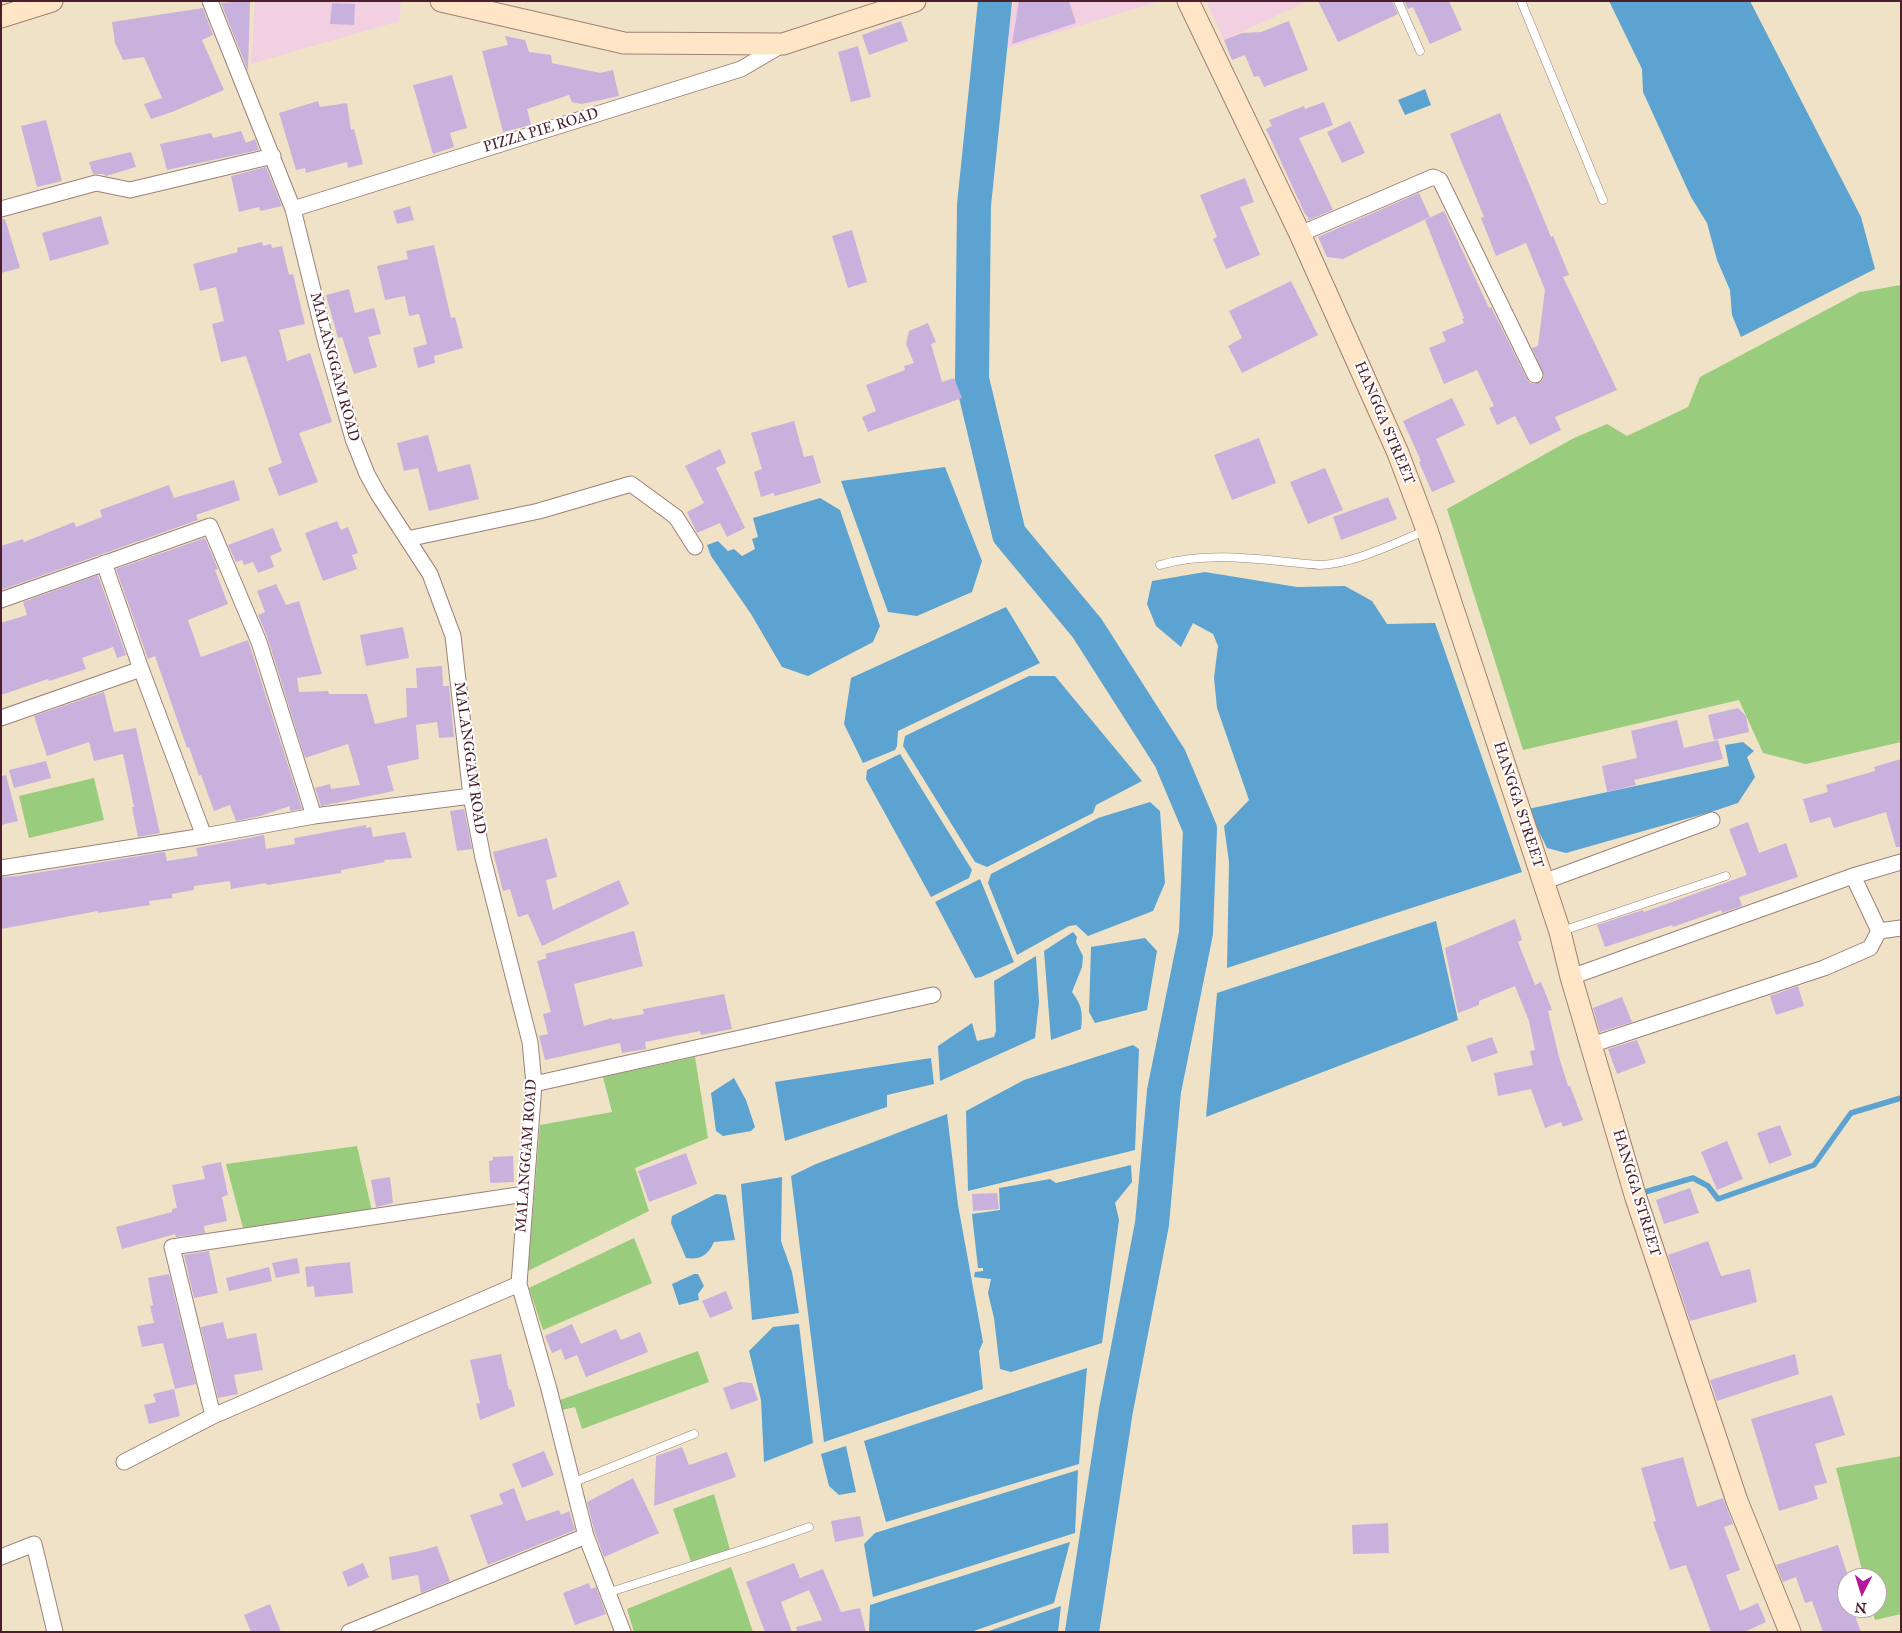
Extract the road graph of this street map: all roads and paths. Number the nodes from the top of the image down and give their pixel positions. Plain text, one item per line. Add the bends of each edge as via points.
1 (52, 1) edge
2 (210, 1) edge
3 (441, 1) edge
4 (915, 1) edge
5 (1188, 1) edge
6 (1398, 1) edge
7 (1521, 1) edge
8 (478, 5) edge
9 (1, 17) edge
10 (784, 44) junction
11 (1420, 51) dead end
12 (273, 156) junction
13 (1603, 200) dead end
14 (1, 209) edge
15 (293, 209) junction
16 (1300, 234) junction
17 (1536, 376) dead end
18 (1427, 530) junction
19 (407, 539) junction
20 (695, 547) dead end
21 (104, 563) junction
22 (1160, 565) dead end
23 (1, 600) edge
24 (141, 669) junction
25 (1, 718) edge
26 (471, 796) junction
27 (314, 816) junction
28 (1712, 820) dead end
29 (204, 836) junction
30 (1901, 862) edge
31 (1, 868) edge
32 (1726, 876) dead end
33 (1853, 876) junction
34 (1543, 882) junction
35 (1901, 928) edge
36 (1879, 931) junction
37 (1560, 932) junction
38 (1571, 977) junction
39 (933, 995) dead end
40 (1591, 1045) junction
41 (534, 1084) junction
42 (525, 1194) junction
43 (519, 1284) junction
44 (213, 1416) junction
45 (694, 1434) dead end
46 (124, 1462) dead end
47 (572, 1483) junction
48 (809, 1527) dead end
49 (586, 1536) junction
50 (1, 1557) edge
51 (607, 1592) junction
52 (55, 1632) edge
53 (349, 1632) edge
54 (623, 1632) edge
55 (1790, 1632) edge

1 - 9 street
2 - 12 street, MALANGGAM ROAD
3 - 8 street
4 - 10 street
5 - 16 street, HANGGA STREET
6 - 11 lane
7 - 13 lane
8 - 10 street via 624,43
10 - 15 street, PIZZA PIE ROAD via 741,69
12 - 14 street via 130,190 96,183
12 - 15 street, MALANGGAM ROAD
15 - 19 street, MALANGGAM ROAD via 353,440 374,487
16 - 17 street via 1433,177 1440,180
16 - 18 street, HANGGA STREET via 1398,453
18 - 22 lane via 1331,565 1228,557 1199,557
18 - 34 street, HANGGA STREET
19 - 20 street via 538,510 631,484 676,517
19 - 26 street, MALANGGAM ROAD via 430,574 453,636
21 - 23 street
21 - 24 street
21 - 27 street via 210,526 259,642
24 - 25 street
24 - 29 street
26 - 27 street
26 - 41 street, MALANGGAM ROAD via 483,858 530,1042
27 - 29 street
28 - 34 street
29 - 31 street
30 - 33 street
32 - 37 lane
33 - 36 street
33 - 38 street
34 - 37 street, HANGGA STREET
35 - 36 street
36 - 40 street via 1870,948 1824,968
37 - 38 street, HANGGA STREET
38 - 40 street, HANGGA STREET
39 - 41 street
40 - 55 street, HANGGA STREET via 1636,1198 1737,1501
41 - 42 street, MALANGGAM ROAD
42 - 43 street, MALANGGAM ROAD
42 - 44 street via 172,1247
43 - 44 street
43 - 47 street, MALANGGAM ROAD
44 - 46 street
45 - 47 lane
47 - 49 street, MALANGGAM ROAD
48 - 51 lane
49 - 51 street, MALANGGAM ROAD
49 - 53 street
50 - 52 street via 34,1544
51 - 54 street, MALANGGAM ROAD

